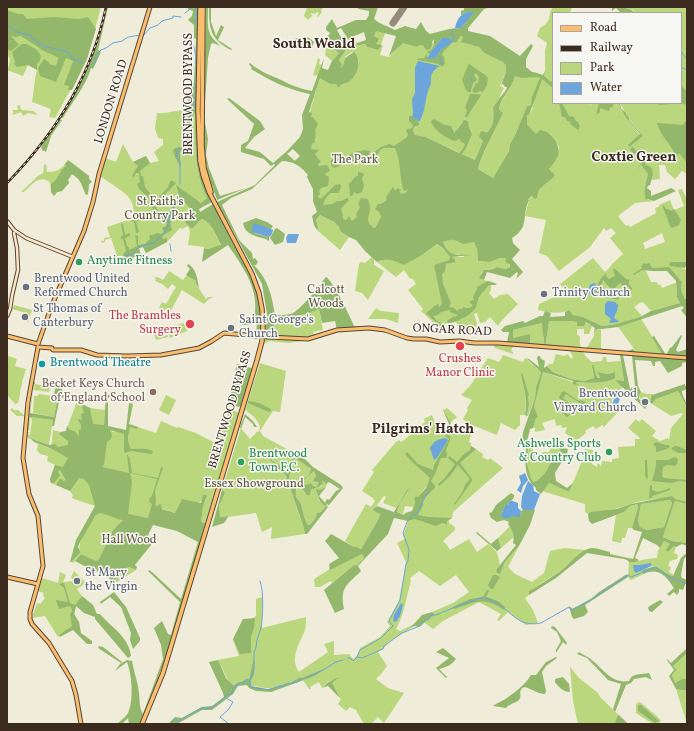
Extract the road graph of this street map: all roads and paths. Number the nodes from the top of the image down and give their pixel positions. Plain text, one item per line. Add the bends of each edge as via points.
1 (150, 7) edge
2 (202, 7) edge
3 (7, 220) edge
4 (15, 232) junction
5 (73, 257) junction
6 (7, 316) edge
7 (7, 336) edge
8 (40, 347) junction
9 (687, 358) edge
10 (7, 577) edge
11 (38, 584) junction
12 (81, 724) edge
13 (143, 724) edge

1 - 5 main road, LONDON ROAD via 99,174 93,202
2 - 13 highway, BRENTWOOD BYPASS via 203,164 210,190 255,276 264,307 265,327 263,344 164,675
3 - 4 main road
4 - 5 main road
4 - 6 main road via 18,270
5 - 8 main road, LONDON ROAD via 52,305
7 - 8 main road, ONGAR ROAD
8 - 9 main road, ONGAR ROAD, bridge via 125,356 162,355 198,348 224,333 308,339 337,330 369,328 385,330 407,338 440,342 498,343
8 - 11 main road, LONDON ROAD via 28,407 23,458 29,494 37,510 43,566
10 - 11 main road
11 - 12 main road, LONDON ROAD via 30,612 31,621 49,643 72,681

